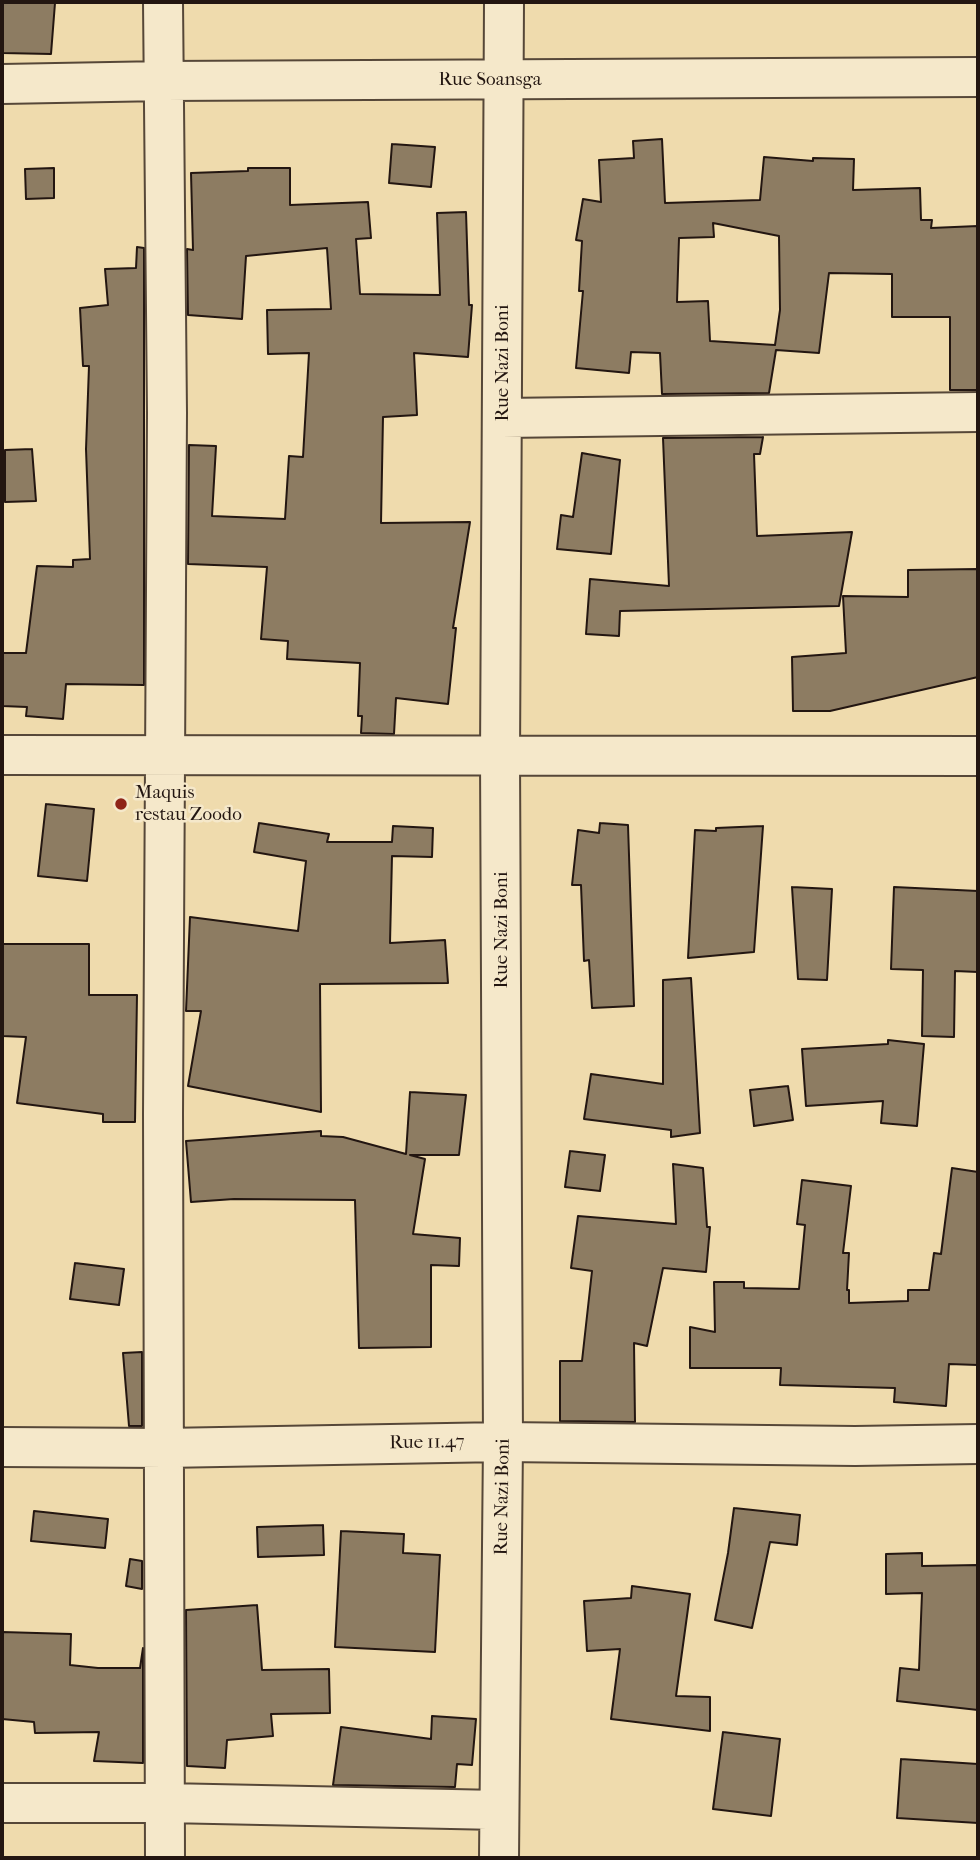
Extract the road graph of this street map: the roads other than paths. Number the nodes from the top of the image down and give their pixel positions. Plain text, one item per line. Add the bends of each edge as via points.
1 (163, 2) edge
2 (504, 2) edge
3 (978, 77) edge
4 (504, 80) junction
5 (164, 81) junction
6 (2, 84) edge
7 (978, 412) edge
8 (502, 418) junction
9 (2, 755) edge
10 (164, 755) junction
11 (500, 756) junction
12 (978, 756) edge
13 (503, 1442) junction
14 (978, 1444) edge
15 (2, 1447) edge
16 (164, 1448) junction
17 (2, 1803) edge
18 (166, 1803) junction
19 (499, 1810) junction
20 (165, 1858) edge
21 (499, 1858) edge

1 - 5 street
2 - 4 street, Rue Nazi Boni
3 - 4 street, Rue Soansga
4 - 5 street, Rue Soansga
4 - 8 street, Rue Nazi Boni
5 - 6 street, Rue Soansga
5 - 10 street
7 - 8 street
8 - 11 street, Rue Nazi Boni
9 - 10 street
10 - 11 street
10 - 16 street
11 - 12 street
11 - 13 street, Rue Nazi Boni
13 - 14 street, Rue 11.47
13 - 16 street, Rue 11.47
13 - 19 street, Rue Nazi Boni
15 - 16 street, Rue 11.47
16 - 18 street
17 - 18 street
18 - 19 street
18 - 20 street
19 - 21 street, Rue Nazi Boni

